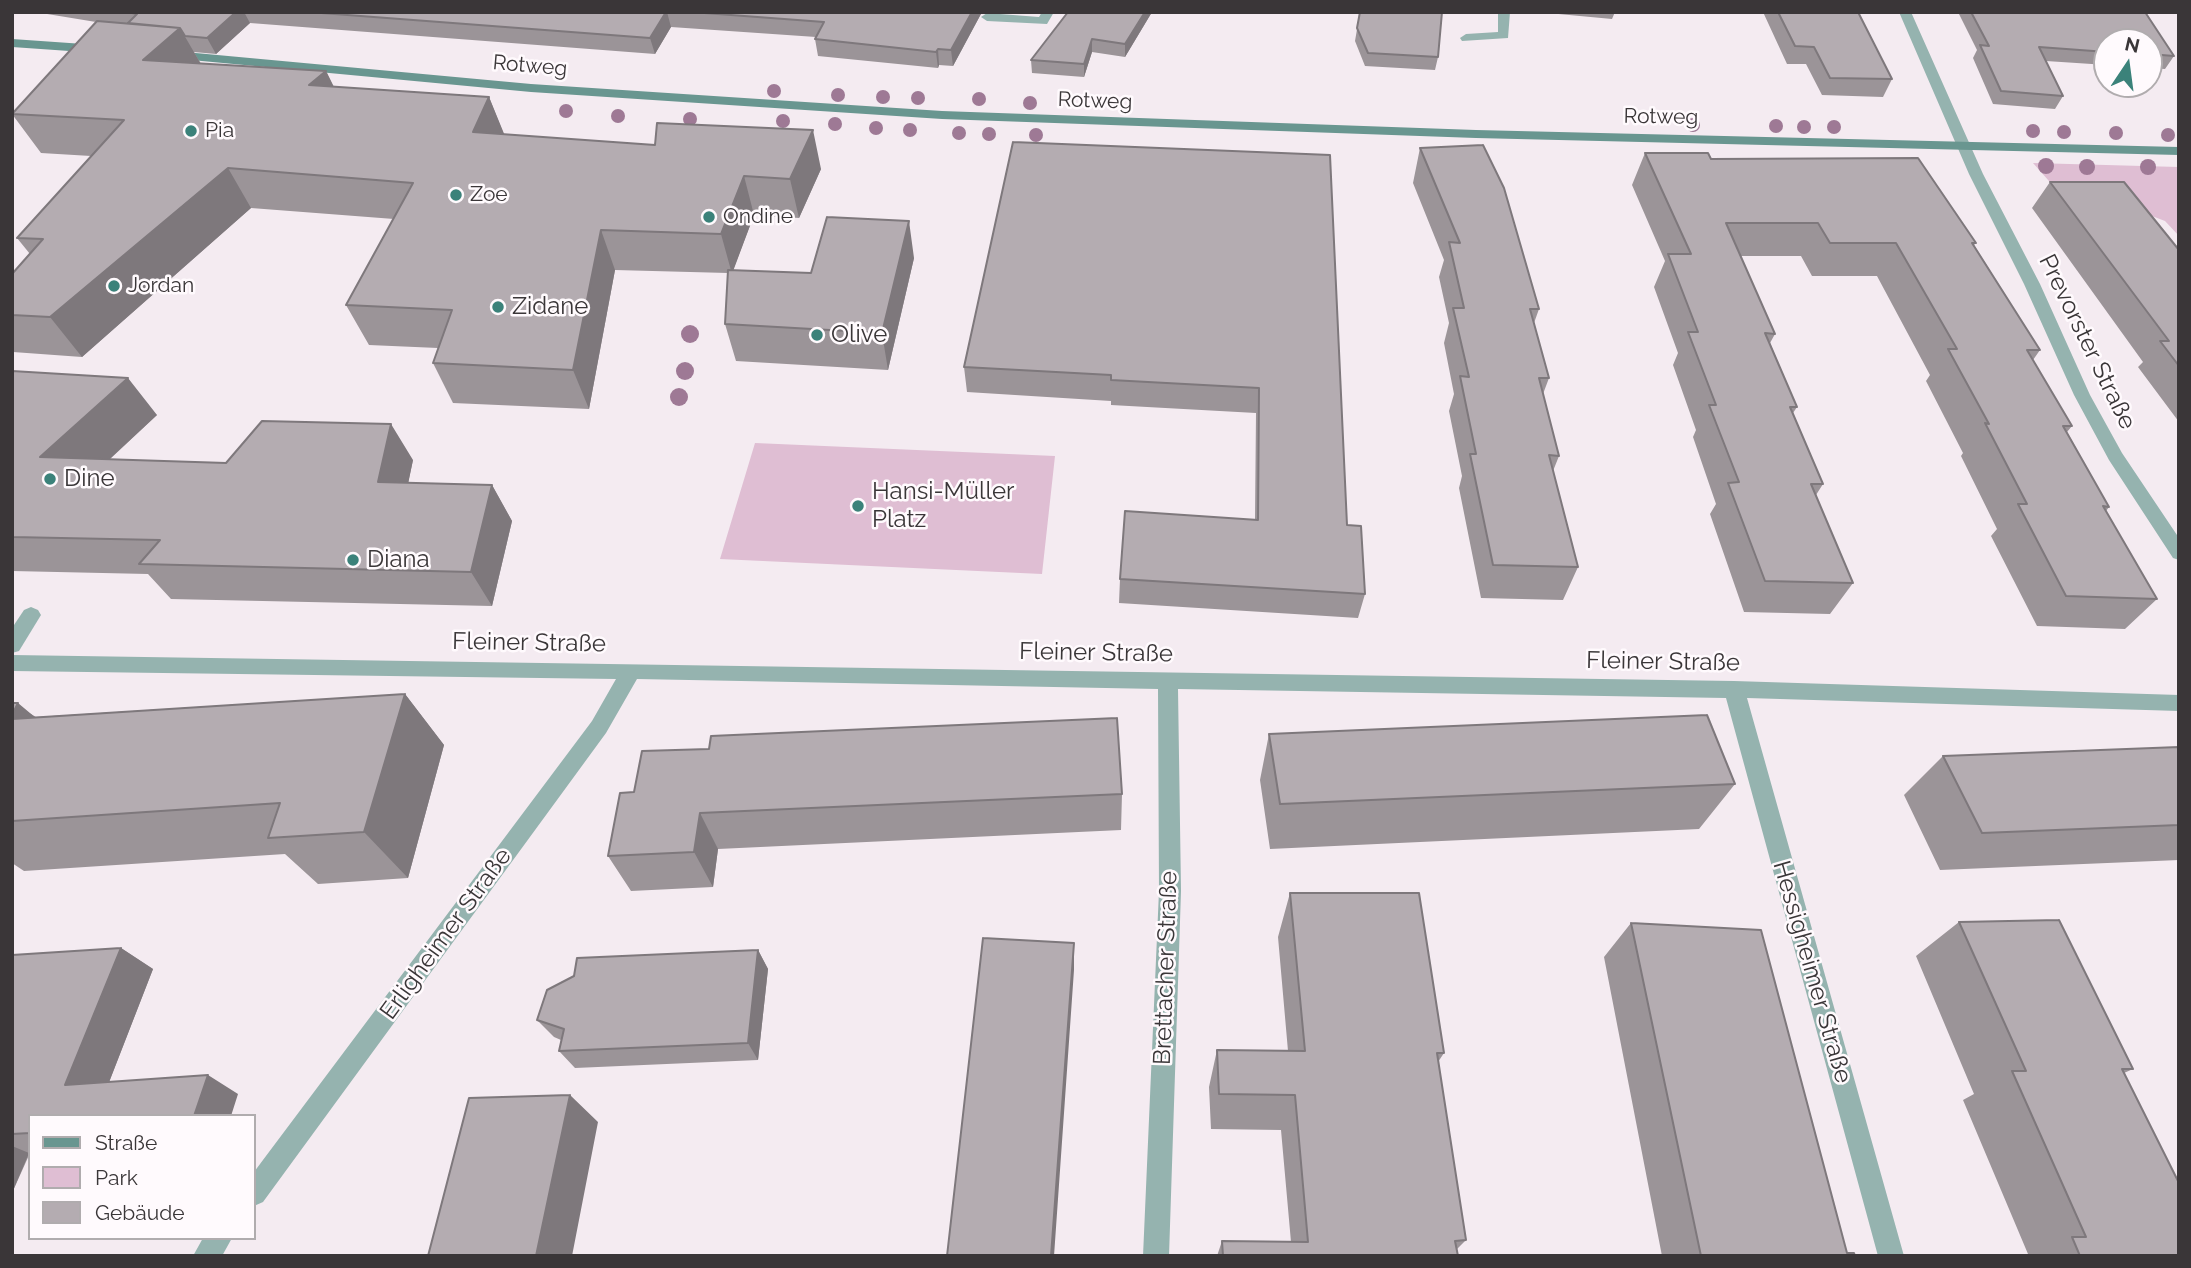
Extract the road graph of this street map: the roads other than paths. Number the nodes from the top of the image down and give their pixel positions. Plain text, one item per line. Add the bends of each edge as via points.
1 (1048, 12) edge
2 (1504, 12) edge
3 (1905, 12) edge
4 (987, 17) dead end
5 (1466, 38) dead end
6 (12, 43) edge
7 (107, 50) edge
8 (160, 54) edge
9 (1963, 145) junction
10 (2179, 151) edge
11 (2179, 553) edge
12 (31, 615) dead end
13 (12, 645) edge
14 (12, 663) edge
15 (631, 671) junction
16 (1168, 681) junction
17 (1734, 689) junction
18 (2179, 703) edge
19 (256, 1190) edge
20 (218, 1240) edge
21 (206, 1256) edge
22 (1156, 1256) edge
23 (1891, 1256) edge

1 - 4 street via 1043,21
2 - 5 street via 1504,35
3 - 9 street, Prevorster Straße
6 - 7 main road
8 - 9 main road, Rotweg via 517,86 942,115
9 - 10 main road, Rotweg
9 - 11 street, Prevorster Straße via 2082,395 2115,456
12 - 13 street
14 - 15 street, Fleiner Straße
15 - 16 street, Fleiner Straße
15 - 19 street, Erligheimer Straße via 598,727
16 - 17 street, Fleiner Straße
16 - 22 street, Brettacher Straße via 1170,891
17 - 18 street, Fleiner Straße
17 - 23 street, Hessigheimer Straße
20 - 21 street

